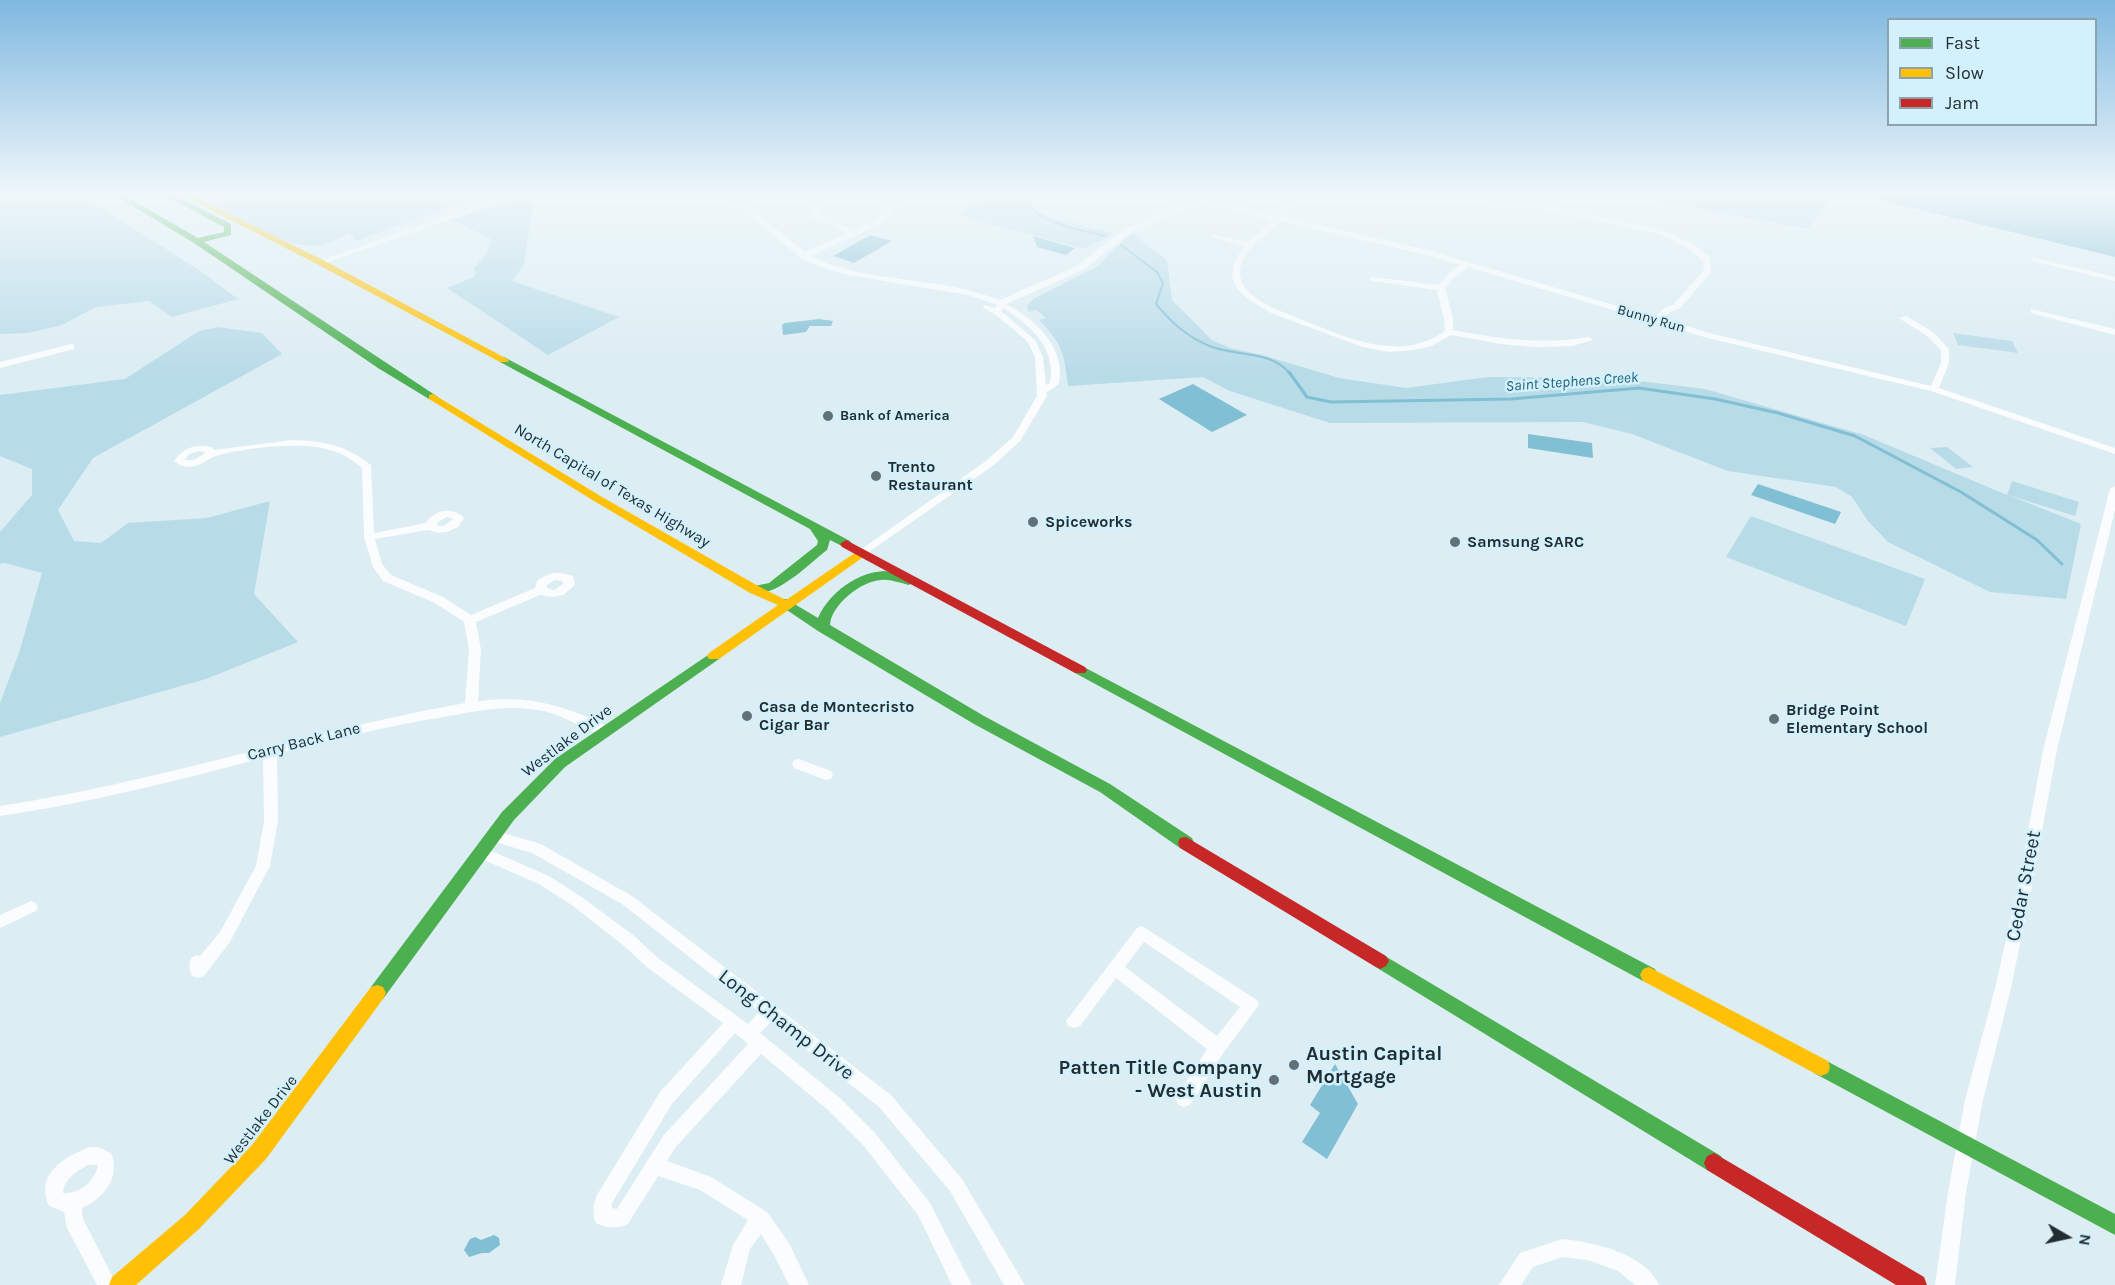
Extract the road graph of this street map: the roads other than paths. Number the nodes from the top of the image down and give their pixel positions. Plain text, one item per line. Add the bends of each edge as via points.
1 (214, 253) edge
2 (301, 253) edge
3 (339, 253) edge
4 (341, 253) edge
5 (800, 253) edge
6 (811, 253) edge
7 (1099, 253) edge
8 (1243, 253) edge
9 (1426, 253) edge
10 (1699, 253) edge
11 (804, 256) junction
12 (2034, 259) dead end
13 (317, 261) junction
14 (1467, 264) junction
15 (1373, 279) dead end
16 (2115, 279) edge
17 (1441, 288) junction
18 (1017, 297) junction
19 (1676, 307) junction
20 (999, 309) junction
21 (2034, 311) dead end
22 (1018, 314) junction
23 (1903, 318) dead end
24 (1656, 320) junction
25 (1667, 324) junction
26 (1449, 332) junction
27 (2115, 332) edge
28 (1589, 340) dead end
29 (71, 347) dead end
30 (0, 365) edge
31 (1934, 389) junction
32 (1043, 391) junction
33 (2115, 451) edge
34 (210, 454) dead end
35 (2115, 489) edge
36 (430, 526) dead end
37 (814, 527) junction
38 (369, 537) junction
39 (863, 553) junction
40 (927, 587) junction
41 (541, 590) dead end
42 (755, 590) junction
43 (787, 605) junction
44 (470, 620) junction
45 (823, 628) junction
46 (471, 705) junction
47 (606, 731) junction
48 (270, 750) junction
49 (799, 764) dead end
50 (826, 775) dead end
51 (0, 811) edge
52 (493, 836) junction
53 (482, 853) junction
54 (31, 907) dead end
55 (0, 922) edge
56 (197, 962) dead end
57 (1115, 968) junction
58 (770, 1012) junction
59 (1074, 1021) dead end
60 (734, 1022) junction
61 (754, 1038) junction
62 (1218, 1047) junction
63 (1184, 1099) dead end
64 (1964, 1146) junction
65 (654, 1166) junction
66 (72, 1203) dead end
67 (761, 1218) junction
68 (2115, 1226) edge
69 (107, 1285) edge
70 (120, 1285) edge
71 (731, 1285) edge
72 (799, 1285) edge
73 (962, 1285) edge
74 (1015, 1285) edge
75 (1509, 1285) edge
76 (1649, 1285) edge
77 (1917, 1285) edge
78 (1945, 1285) edge

1 - 42 main road, North Capital of Texas Highway via 392,372
2 - 13 main road
3 - 13 street
4 - 13 street
5 - 11 street, Westlake Drive
6 - 11 street
7 - 18 street via 1080,268
8 - 26 street via 1236,275 1240,286 1260,304 1278,313 1360,344 1389,349 1426,346
9 - 14 street, Bunny Run
10 - 19 street via 1707,260 1708,270
11 - 20 street, Westlake Drive via 846,272 922,284
12 - 16 street
13 - 37 main road
14 - 17 street via 1444,279
14 - 24 street, Bunny Run
15 - 17 street
17 - 26 street
18 - 20 street
18 - 22 street via 1014,306
19 - 24 street
19 - 25 street via 1676,314
20 - 22 street, Westlake Drive
20 - 32 street, Westlake Drive via 1035,346
21 - 27 street
22 - 32 street, Westlake Drive via 1040,334 1055,357 1054,384
23 - 31 street via 1930,334 1945,350 1945,363
24 - 25 street, Bunny Run
25 - 31 street, Bunny Run
26 - 28 street via 1518,343 1570,344
29 - 30 street
31 - 33 street, Bunny Run
32 - 39 street, Westlake Drive via 1017,439 1004,451
34 - 38 street via 285,443 327,445 355,454 367,467
35 - 64 street, Cedar Street via 2050,750 2024,891
36 - 38 street
37 - 39 main road
37 - 42 main road via 824,541 823,547 773,586
38 - 44 street via 377,565 387,578 439,600
39 - 40 main road
39 - 43 main road, Westlake Drive
40 - 45 main road via 872,576 826,610
40 - 64 main road
41 - 44 street
42 - 43 main road, North Capital of Texas Highway
43 - 45 main road, North Capital of Texas Highway
43 - 47 main road, Westlake Drive
44 - 46 street via 475,651
45 - 77 main road, North Capital of Texas Highway via 979,720 1105,788 1174,836
46 - 47 street, Carry Back Lane via 528,704 559,709
46 - 48 street, Carry Back Lane
47 - 52 main road, Westlake Drive via 528,791
48 - 51 street, Carry Back Lane via 60,804
48 - 56 street via 271,821 263,866 225,937 198,971
49 - 50 street
52 - 53 main road, Westlake Drive
52 - 58 street, Long Champ Drive via 536,848 627,900
53 - 60 street, Long Champ Drive via 544,880 578,902
53 - 70 main road, Westlake Drive via 259,1152 174,1241
54 - 55 street
57 - 59 street
57 - 62 street
57 - 62 street via 1142,933 1251,1005
58 - 61 street
58 - 74 street, Long Champ Drive via 885,1101 956,1185
60 - 61 street, Long Champ Drive
60 - 65 street via 666,1098 603,1201 602,1218 622,1218
61 - 65 street
61 - 73 street, Long Champ Drive via 834,1104 869,1139 924,1209
62 - 63 street
64 - 68 main road
64 - 78 street, Cedar Street
65 - 67 street via 705,1183
66 - 69 street via 74,1221
67 - 71 street via 742,1245
67 - 72 street
75 - 76 street via 1527,1260 1562,1248 1588,1251 1624,1263

